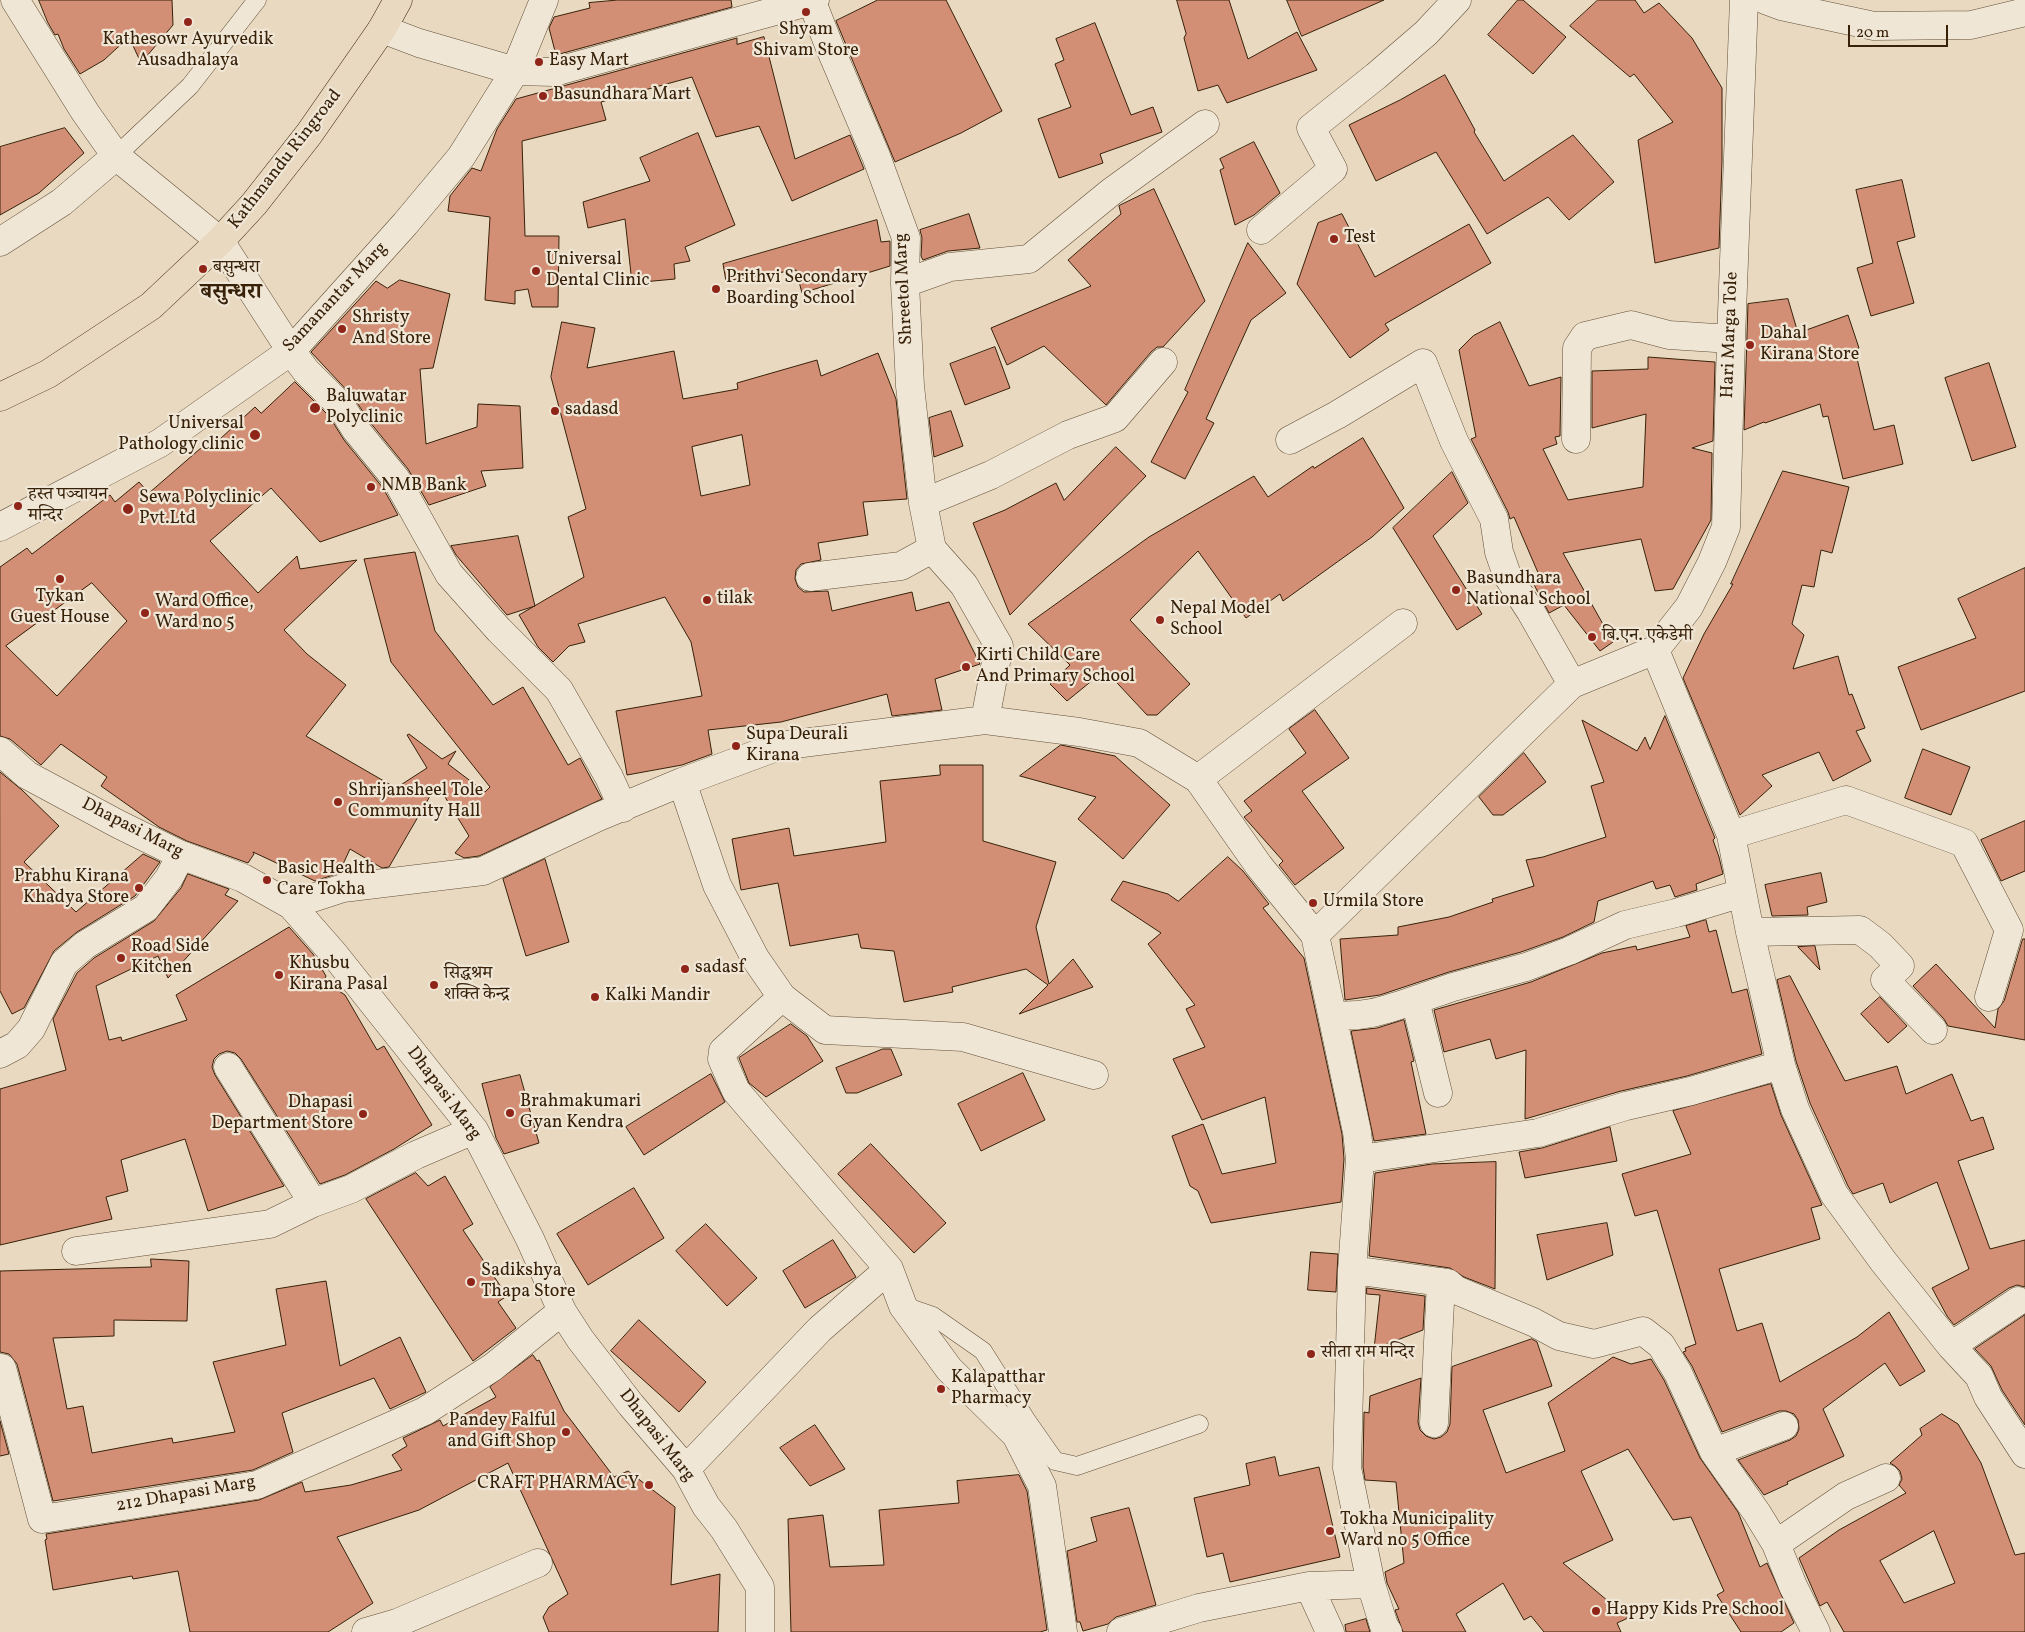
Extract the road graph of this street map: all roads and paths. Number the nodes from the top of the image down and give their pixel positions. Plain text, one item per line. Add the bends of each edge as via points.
1 (15, 0) edge
2 (257, 0) edge
3 (398, 0) edge
4 (544, 0) edge
5 (1456, 0) edge
6 (1744, 0) edge
7 (1765, 0) edge
8 (813, 1) edge
9 (2025, 12) edge
10 (382, 29) junction
11 (515, 71) junction
12 (1205, 124) dead end
13 (116, 156) junction
14 (1261, 230) dead end
15 (0, 242) edge
16 (220, 242) junction
17 (905, 283) junction
18 (1731, 339) junction
19 (290, 351) junction
20 (1163, 362) dead end
21 (0, 397) edge
22 (1576, 439) dead end
23 (1290, 440) dead end
24 (924, 503) junction
25 (0, 527) edge
26 (932, 549) junction
27 (810, 577) dead end
28 (1403, 623) dead end
29 (1655, 650) junction
30 (1572, 684) junction
31 (985, 720) junction
32 (0, 751) edge
33 (1198, 779) junction
34 (682, 782) junction
35 (623, 808) junction
36 (1730, 835) junction
37 (181, 854) junction
38 (1742, 893) junction
39 (291, 904) junction
40 (1750, 932) junction
41 (1315, 935) junction
42 (782, 997) junction
43 (1989, 997) dead end
44 (1414, 1000) junction
45 (1332, 1015) junction
46 (1933, 1030) dead end
47 (0, 1054) edge
48 (1781, 1065) junction
49 (228, 1067) dead end
50 (1094, 1075) dead end
51 (1438, 1093) dead end
52 (474, 1130) junction
53 (1360, 1159) junction
54 (313, 1203) junction
55 (76, 1251) dead end
56 (889, 1269) junction
57 (1352, 1270) junction
58 (1441, 1282) junction
59 (2018, 1301) dead end
60 (903, 1306) junction
61 (562, 1311) junction
62 (1951, 1346) junction
63 (1, 1365) edge
64 (1434, 1423) dead end
65 (1199, 1424) dead end
66 (1784, 1426) dead end
67 (1714, 1452) junction
68 (2025, 1454) edge
69 (686, 1469) junction
70 (1886, 1478) dead end
71 (1776, 1544) junction
72 (538, 1563) dead end
73 (1371, 1584) junction
74 (1309, 1586) junction
75 (366, 1632) edge
76 (760, 1632) edge
77 (1063, 1632) edge
78 (1121, 1632) edge
79 (1330, 1632) edge
80 (1388, 1632) edge
81 (1816, 1632) edge

1 - 13 street
2 - 13 lane via 190,86
3 - 10 highway, Kathmandu Ringroad
4 - 11 street, Samanantar Marg
5 - 14 street via 1426,33 1311,128 1333,169
6 - 18 street, Hari Marga Tole
7 - 9 street via 1874,26 1971,25
8 - 11 street via 554,72
8 - 17 street, Shreetol Marg via 906,238
10 - 11 street
10 - 16 highway, Kathmandu Ringroad via 287,164
11 - 19 street, Samanantar Marg via 461,157
12 - 17 street via 1112,192 1029,260 950,267
13 - 15 street via 62,202
13 - 16 street
16 - 19 street
16 - 21 highway, Kathmandu Ringroad via 151,306 48,374
17 - 24 street, Shreetol Marg via 910,386
18 - 22 street via 1669,335 1631,325 1585,336 1577,348
18 - 29 street, Hari Marga Tole via 1726,527 1689,607
19 - 25 street, Samanantar Marg via 160,443
19 - 35 street via 341,406 396,479 449,574 559,690 609,776
20 - 24 street via 1115,418 1068,436 991,475
23 - 30 street via 1423,363 1454,441 1494,519 1499,552 1507,575
24 - 26 street, Shreetol Marg
26 - 27 street via 901,566
26 - 31 street via 964,585 999,646
28 - 33 street
29 - 30 street
29 - 36 street
30 - 41 street
31 - 33 street via 1139,743
31 - 34 street via 779,746
32 - 37 street, Dhapasi Marg via 27,775
33 - 41 street via 1259,866
34 - 35 street
34 - 42 street via 717,885 755,958
35 - 39 street via 484,871 343,888
36 - 38 street
36 - 43 street via 1846,800 1964,843 2009,930
37 - 39 street, Dhapasi Marg via 243,878
37 - 47 street via 169,878 146,908 85,945 64,963 31,1029 17,1045
38 - 40 street
38 - 44 street via 1625,925 1526,967
39 - 52 street, Dhapasi Marg
40 - 46 street via 1860,930 1897,961 1900,966 1885,980
40 - 48 street
41 - 45 street
42 - 50 street via 825,1030 963,1037
42 - 56 street via 723,1052 722,1060 736,1090
44 - 45 street via 1371,1014
44 - 51 street
45 - 53 street
48 - 53 street via 1538,1133
48 - 62 street via 1796,1109 1834,1194
49 - 54 street
52 - 54 street via 416,1155 351,1189
52 - 61 street, Dhapasi Marg via 530,1238
53 - 57 street
54 - 55 street via 270,1224
56 - 60 street
56 - 69 street via 820,1329
57 - 58 street
57 - 73 street via 1347,1468
58 - 64 street
58 - 67 street via 1559,1336 1594,1344 1643,1331 1661,1345 1678,1373
59 - 62 street
60 - 65 lane via 933,1316 984,1351 1055,1461 1077,1466
60 - 77 street via 949,1369 1016,1435 1042,1486
61 - 63 street, 212 Dhapasi Marg via 494,1367 425,1411 257,1485 42,1519
61 - 69 street, Dhapasi Marg via 631,1405
62 - 68 street via 1979,1376 1988,1397
66 - 67 street
67 - 71 street
69 - 76 street, Dhapasi Marg via 706,1506 760,1587
70 - 71 street via 1846,1496
71 - 81 street
72 - 75 street via 397,1623
73 - 74 street
73 - 80 street
74 - 78 street via 1199,1608
74 - 79 street

